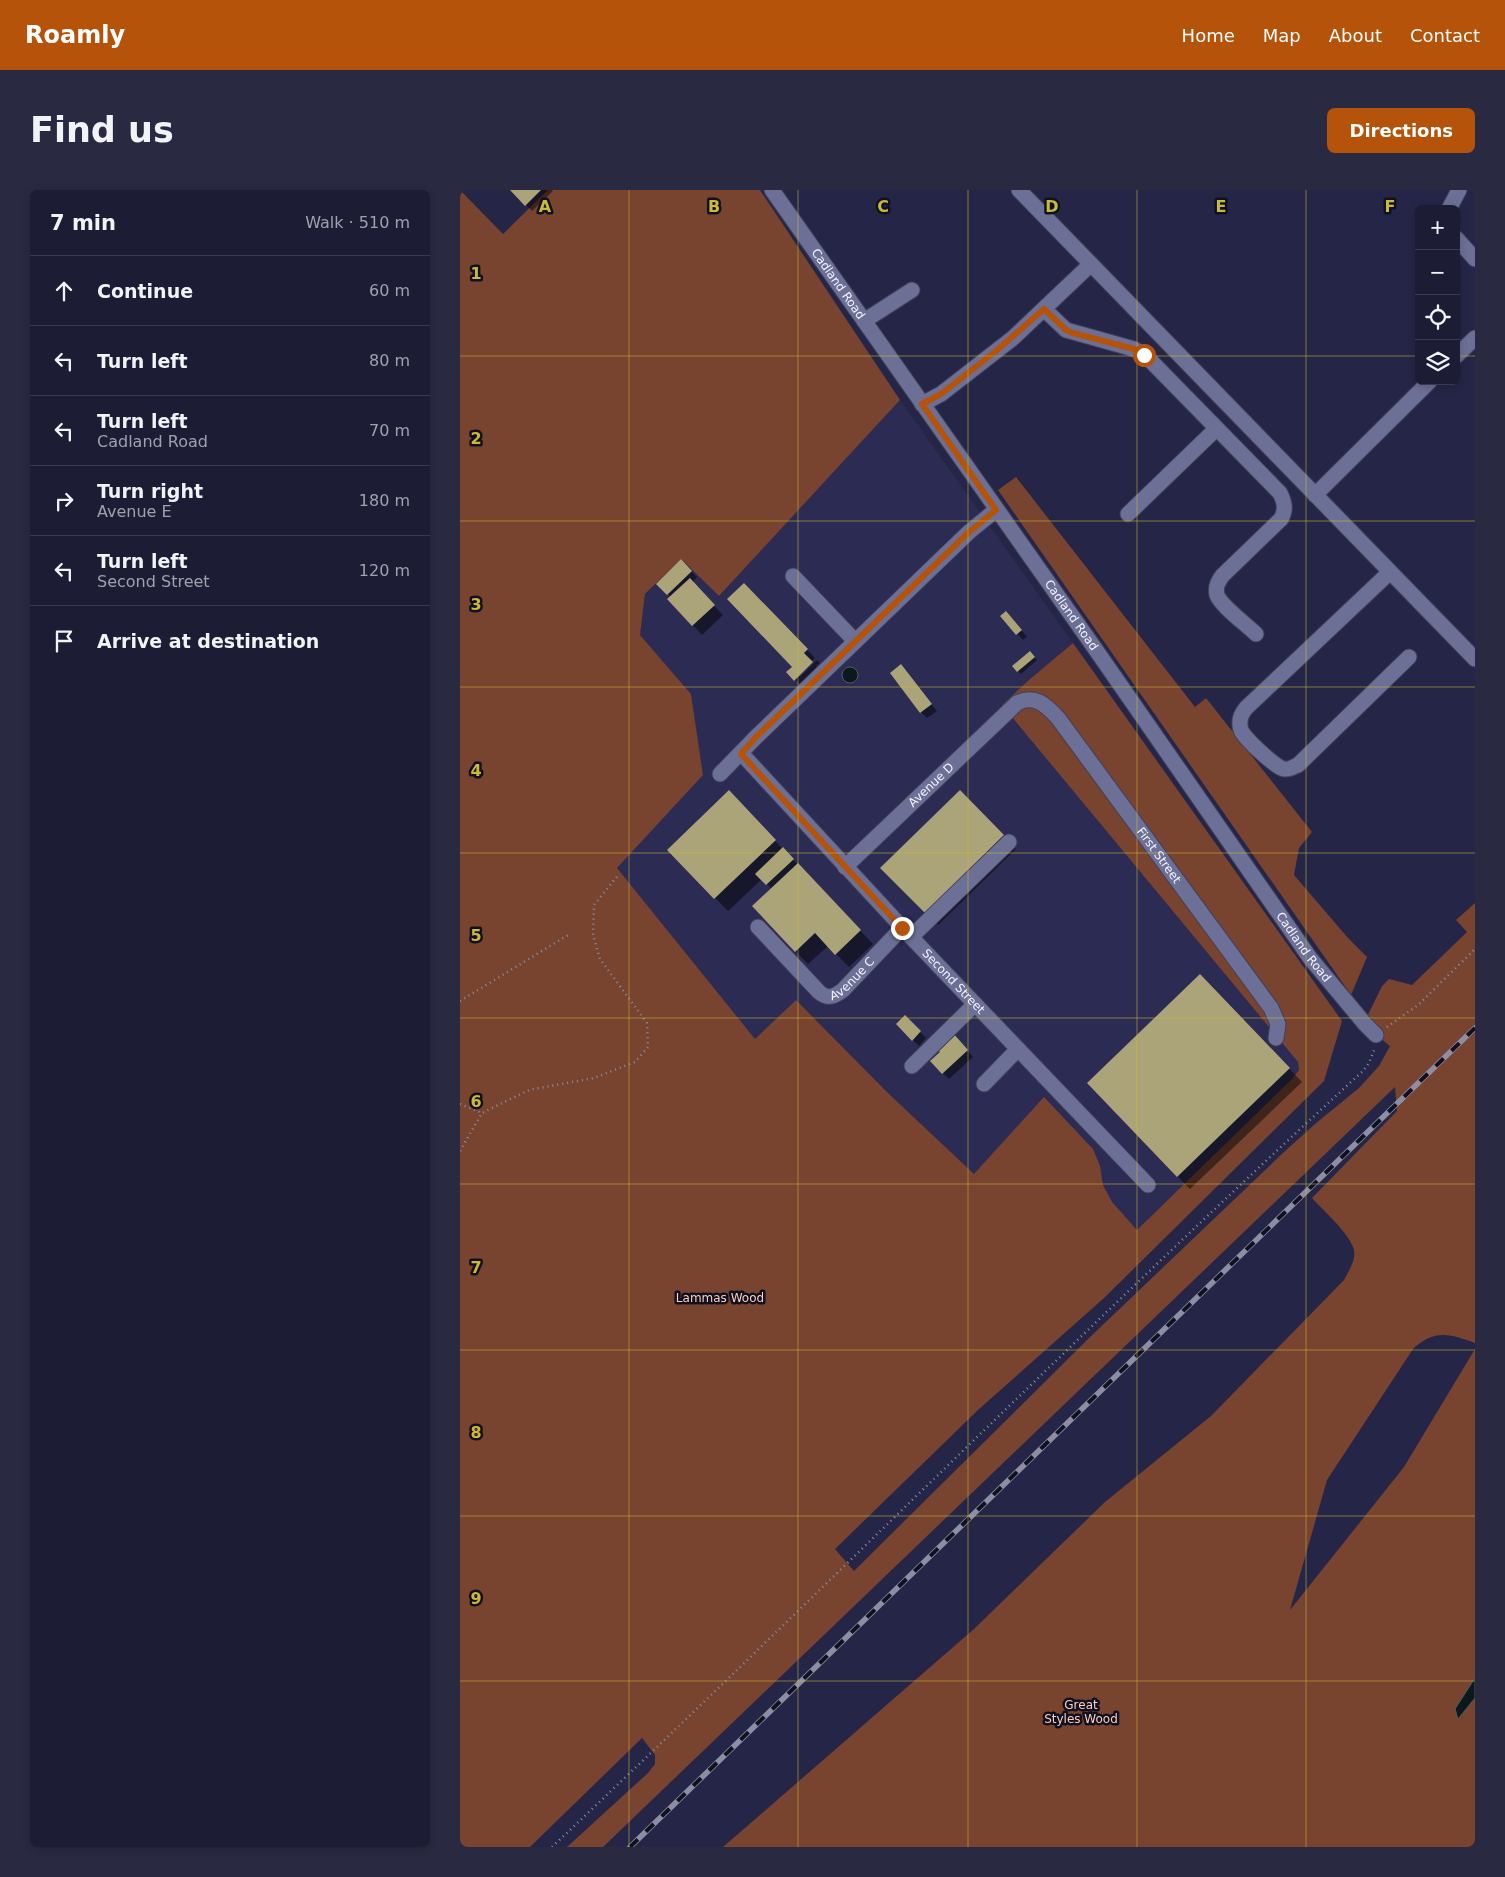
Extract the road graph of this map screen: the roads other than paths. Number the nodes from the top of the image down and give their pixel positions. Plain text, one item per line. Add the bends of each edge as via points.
1 (772, 190) edge
2 (1019, 190) edge
3 (1458, 190) edge
4 (1451, 205) edge
5 (1460, 242) edge
6 (1475, 259) edge
7 (1090, 264) junction
8 (912, 290) dead end
9 (1044, 309) junction
10 (864, 321) junction
11 (1475, 338) edge
12 (1460, 352) edge
13 (1426, 385) edge
14 (922, 404) junction
15 (1216, 429) junction
16 (1315, 494) junction
17 (996, 510) junction
18 (1128, 514) dead end
19 (1390, 572) junction
20 (793, 576) dead end
21 (1256, 634) dead end
22 (855, 641) junction
23 (1410, 657) dead end
24 (1475, 659) edge
25 (1017, 703) joint
26 (741, 754) junction
27 (720, 774) dead end
28 (1009, 842) dead end
29 (845, 866) junction
30 (758, 927) dead end
31 (907, 932) junction
32 (975, 1004) junction
33 (1376, 1035) road end
34 (1276, 1038) dead end
35 (1018, 1049) junction
36 (912, 1066) dead end
37 (984, 1084) dead end
38 (1148, 1185) dead end

1 - 10 street, Cadland Road
2 - 7 street
3 - 4 street
5 - 6 street
7 - 9 street
7 - 16 street
8 - 10 street
9 - 14 street via 946,390
9 - 15 street via 1066,330 1134,349 1144,355
10 - 14 street, Cadland Road
11 - 12 street
13 - 16 street
14 - 17 street, Cadland Road
15 - 18 street
15 - 21 street via 1280,493 1285,504 1281,520 1218,582 1220,600
16 - 19 street
17 - 22 street
17 - 33 street, Cadland Road via 1310,958
19 - 23 street via 1246,708 1240,723 1243,733 1279,768 1292,768
19 - 24 street
20 - 22 street
22 - 26 street
25 - 29 street, Avenue D
25 - 34 street, First Street via 1038,700 1058,718 1271,1008 1278,1024
26 - 27 street
26 - 29 street, Second Street
28 - 31 street, Avenue C
29 - 31 street, Second Street
30 - 31 street, Avenue C via 827,997 843,990
31 - 32 street, Second Street
32 - 35 street, Second Street
32 - 36 street
35 - 37 street
35 - 38 street, Second Street

